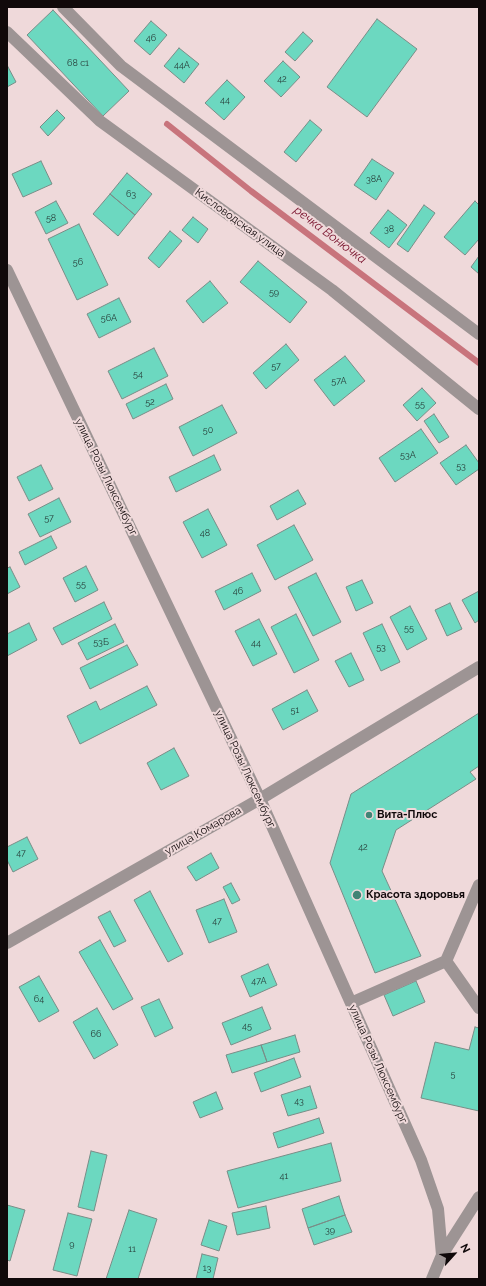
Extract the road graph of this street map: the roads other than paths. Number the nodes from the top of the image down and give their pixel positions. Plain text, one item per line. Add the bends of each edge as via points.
1 (63, 7) edge
2 (7, 32) edge
3 (7, 270) edge
4 (479, 334) edge
5 (479, 409) edge
6 (479, 667) edge
7 (260, 799) junction
8 (479, 885) edge
9 (7, 943) edge
10 (446, 961) junction
11 (351, 1003) junction
12 (479, 1008) edge
13 (479, 1197) edge
14 (442, 1256) junction
15 (432, 1279) edge

1 - 4 street via 121,66
2 - 5 street, Кисловодская улица via 100,121 332,290
3 - 7 street, улица Розы Люксембург
6 - 7 street, улица Комарова
7 - 9 street, улица Комарова
7 - 11 street, улица Розы Люксембург
8 - 10 street
10 - 11 street
10 - 12 street
11 - 14 street, улица Розы Люксембург via 421,1160 438,1208
13 - 14 street
14 - 15 street, улица Розы Люксембург

